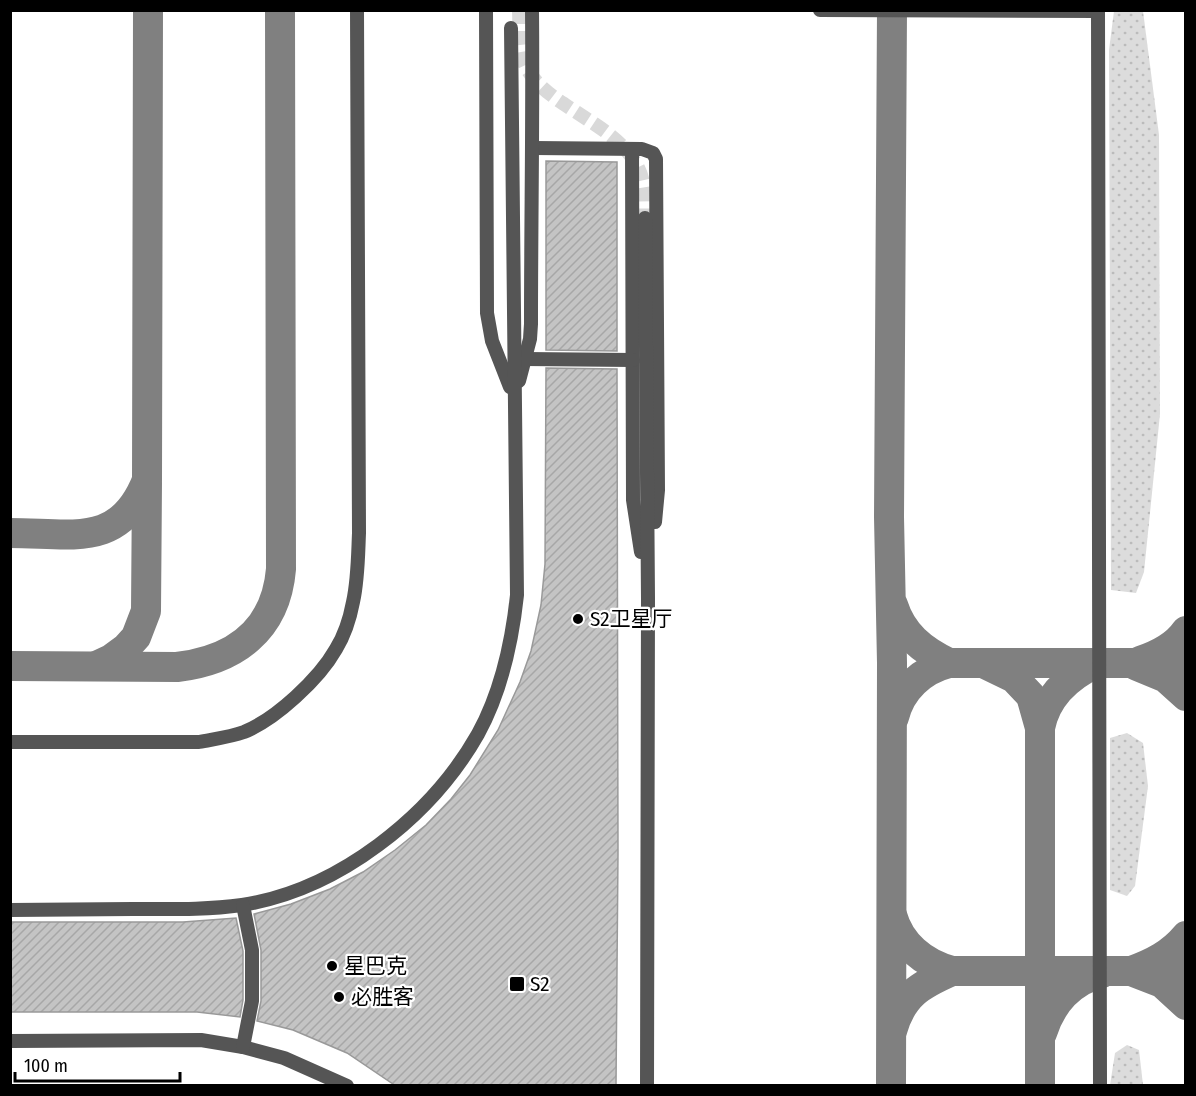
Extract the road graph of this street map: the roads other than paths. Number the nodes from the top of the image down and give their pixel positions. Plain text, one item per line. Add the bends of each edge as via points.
1 (357, 10) edge
2 (486, 10) edge
3 (532, 10) edge
4 (820, 10) edge
5 (511, 28) dead end
6 (534, 148) junction
7 (632, 148) junction
8 (645, 218) tunnel mouth
9 (525, 359) junction
10 (633, 360) junction
11 (514, 398) junction
12 (648, 598) junction
13 (10, 742) edge
14 (243, 904) junction
15 (10, 909) edge
16 (10, 1041) edge
17 (243, 1047) junction
18 (347, 1086) edge
19 (647, 1086) edge
20 (1100, 1086) edge

1 - 13 lane via 359,533 353,603 336,649 304,687 261,723 223,738 199,742
2 - 11 lane via 488,326
3 - 6 lane
4 - 20 lane via 1098,11
5 - 11 lane
6 - 7 lane
6 - 9 lane via 531,324
7 - 10 lane
7 - 12 lane via 653,153 658,169 658,490
8 - 12 lane
9 - 10 lane
9 - 11 lane
10 - 12 lane via 633,500
11 - 14 lane via 517,595 505,664 478,732 443,786 389,837 353,863 319,880 279,896
12 - 19 lane
14 - 15 lane via 188,909
14 - 17 lane via 252,950 252,1001
16 - 17 lane via 201,1040
17 - 18 lane via 284,1058

